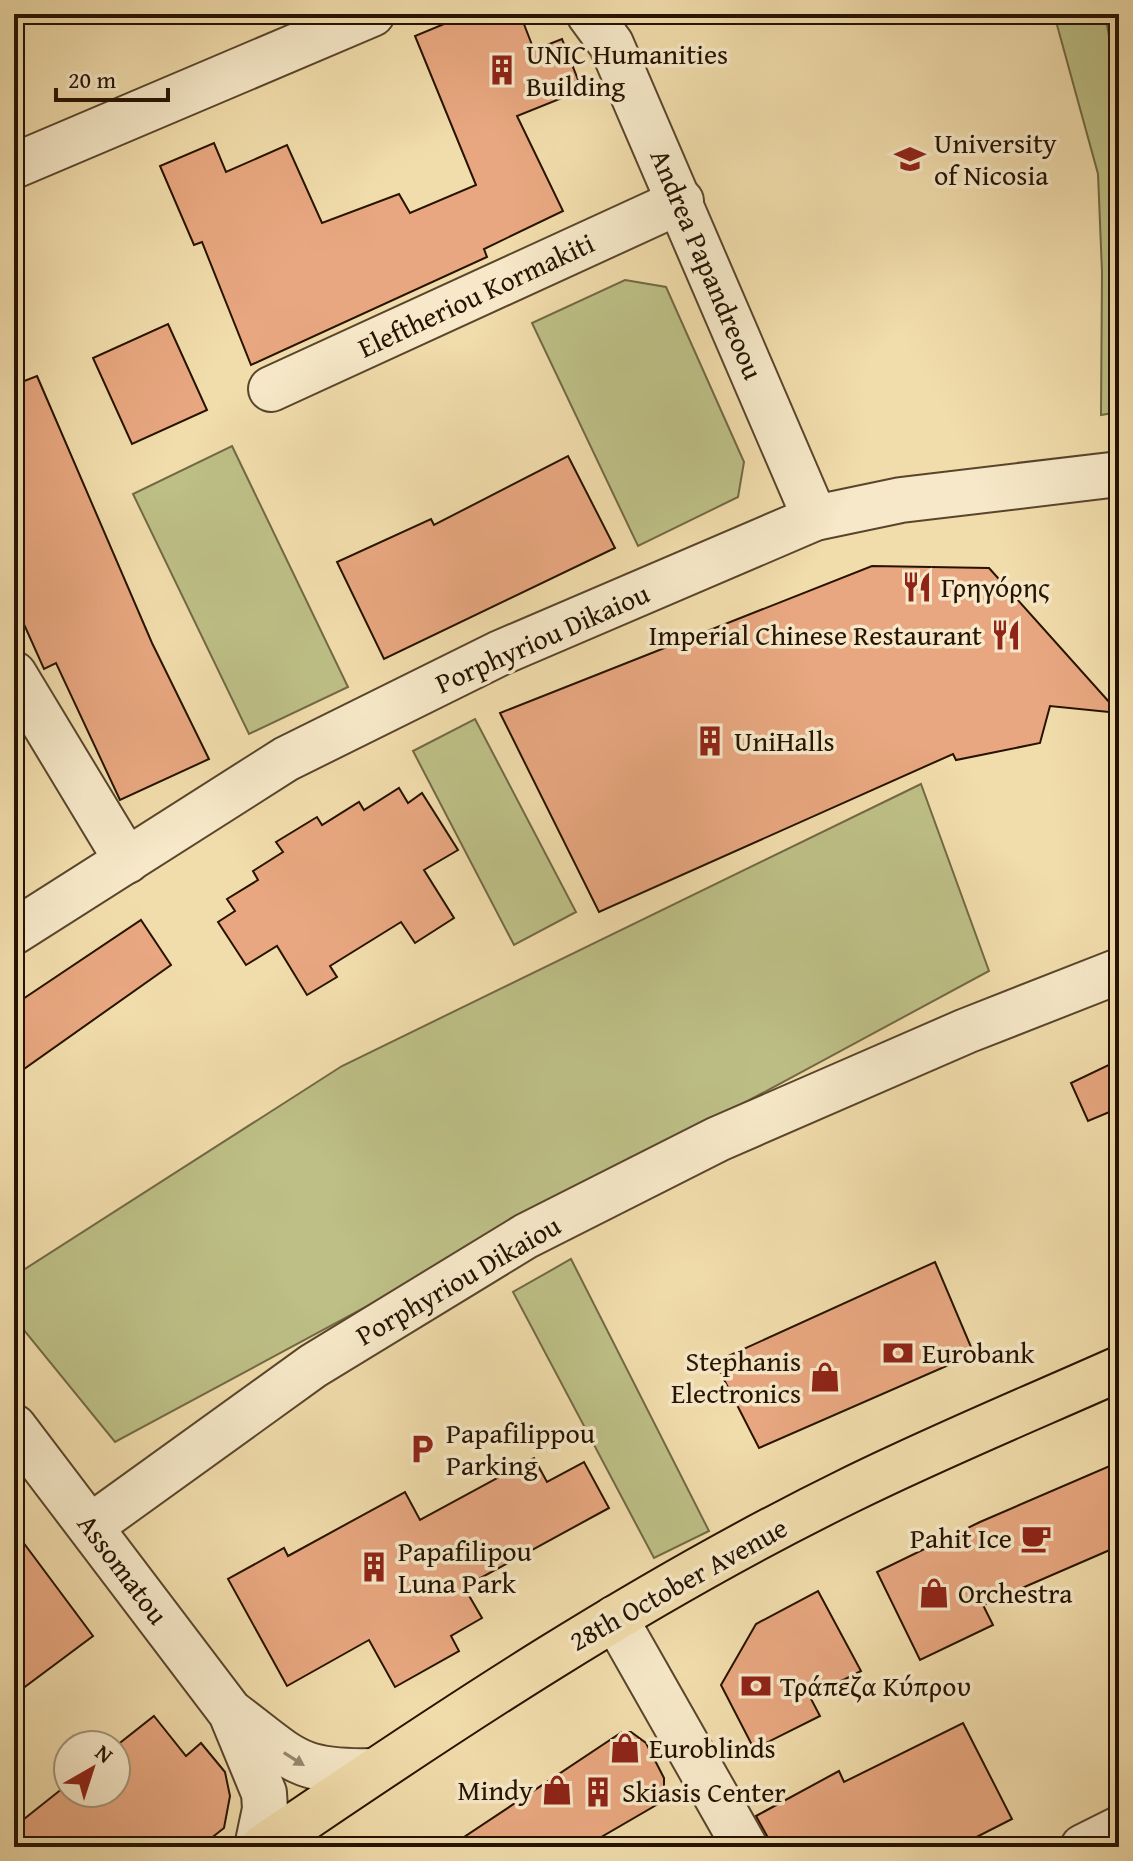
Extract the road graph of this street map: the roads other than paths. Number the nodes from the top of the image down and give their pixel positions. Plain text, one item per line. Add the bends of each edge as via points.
1 (372, 14) edge
2 (589, 14) edge
3 (14, 166) edge
4 (681, 201) junction
5 (271, 389) dead end
6 (1119, 474) edge
7 (815, 518) junction
8 (14, 674) edge
9 (127, 861) junction
10 (14, 932) edge
11 (1119, 971) edge
12 (1119, 1369) edge
13 (14, 1427) edge
14 (91, 1526) junction
15 (615, 1618) junction
16 (231, 1713) junction
17 (373, 1771) junction
18 (1119, 1829) edge
19 (257, 1847) edge
20 (263, 1847) edge
21 (745, 1847) edge
22 (1083, 1847) edge

1 - 3 street
2 - 4 street, Andrea Papandreoou via 611,44
4 - 5 street, Eleftheriou Kormakiti
4 - 7 street, Andrea Papandreoou
6 - 7 street, Porphyriou Dikaiou via 901,500
7 - 9 street, Porphyriou Dikaiou via 500,653 286,759
8 - 9 street
9 - 10 street, Porphyriou Dikaiou
11 - 14 street, Porphyriou Dikaiou via 718,1139 526,1236 313,1366
12 - 15 main road, 28th October Avenue via 847,1491
13 - 14 street, Assomatou
14 - 16 street, Assomatou
15 - 17 main road, 28th October Avenue
15 - 21 street
16 -> 17 street, Assomatou via 309,1768
16 - 19 street, Assomatou via 264,1793
17 - 20 main road, 28th October Avenue
18 - 22 street

